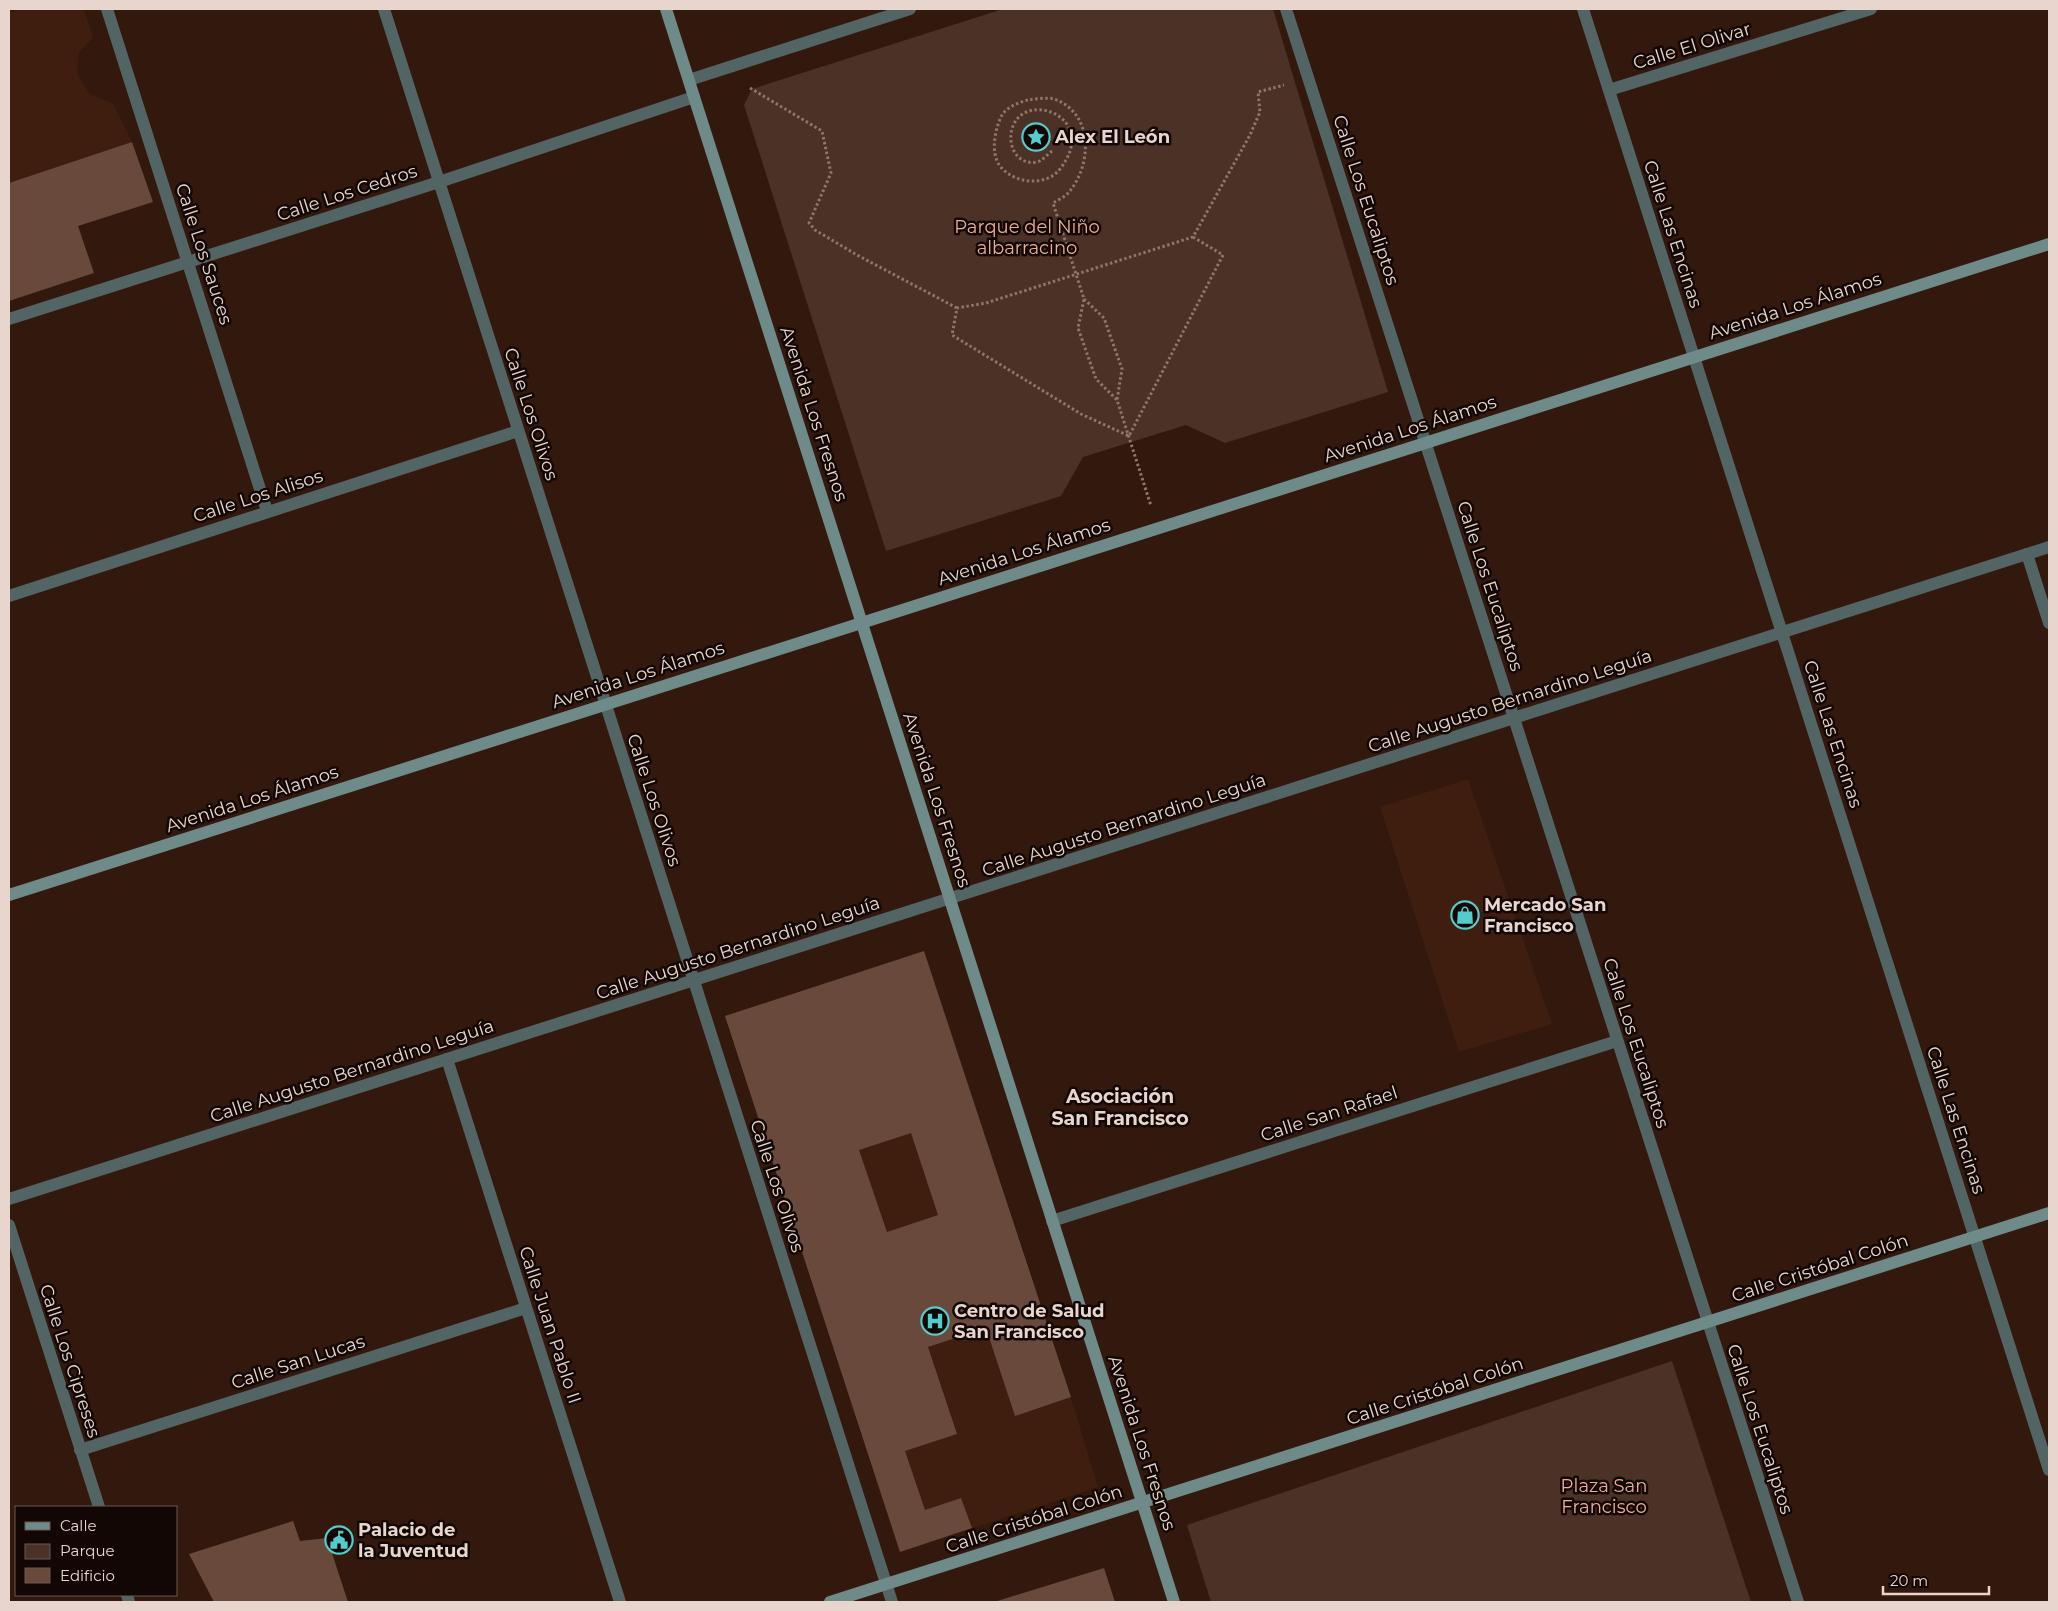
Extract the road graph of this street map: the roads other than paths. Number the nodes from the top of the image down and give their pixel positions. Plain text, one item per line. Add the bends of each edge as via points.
1 (107, 9) edge
2 (384, 9) edge
3 (666, 9) edge
4 (910, 9) edge
5 (1286, 9) edge
6 (1584, 9) edge
7 (1871, 9) edge
8 (689, 80) junction
9 (1610, 90) junction
10 (694, 97) junction
11 (439, 182) junction
12 (2049, 244) edge
13 (188, 262) junction
14 (9, 319) edge
15 (1694, 357) junction
16 (518, 430) junction
17 (1425, 443) junction
18 (267, 511) junction
19 (2049, 547) edge
20 (2027, 554) junction
21 (9, 596) edge
22 (862, 622) junction
23 (2049, 623) edge
24 (1782, 633) junction
25 (605, 704) junction
26 (1514, 718) junction
27 (9, 895) edge
28 (950, 898) junction
29 (693, 980) junction
30 (1617, 1041) junction
31 (446, 1059) junction
32 (9, 1199) edge
33 (2049, 1213) edge
34 (1052, 1221) junction
35 (9, 1225) edge
36 (1975, 1237) junction
37 (526, 1308) junction
38 (1708, 1322) junction
39 (80, 1450) junction
40 (2049, 1470) edge
41 (1142, 1503) junction
42 (99, 1506) edge
43 (886, 1585) junction
44 (620, 1602) edge
45 (830, 1602) edge
46 (892, 1602) edge
47 (1174, 1602) edge
48 (1798, 1602) edge

1 - 13 street, Calle Los Sauces
2 - 11 street, Calle Los Olivos
3 - 8 street, Avenida Los Fresnos
4 - 8 street
5 - 17 street, Calle Los Eucaliptos
6 - 9 street, Calle Las Encinas
7 - 9 street, Calle El Olivar
8 - 10 street, Avenida Los Fresnos
9 - 15 street, Calle Las Encinas
10 - 11 street, Calle Los Cedros
10 - 22 street, Avenida Los Fresnos
11 - 13 street, Calle Los Cedros
11 - 16 street, Calle Los Olivos
12 - 15 street, Avenida Los Álamos
13 - 14 street, Calle Los Cedros
13 - 18 street, Calle Los Sauces
15 - 17 street, Avenida Los Álamos
15 - 24 street, Calle Las Encinas
16 - 18 street, Calle Los Alisos
16 - 25 street, Calle Los Olivos
17 - 22 street, Avenida Los Álamos
17 - 26 street, Calle Los Eucaliptos
18 - 21 street, Calle Los Alisos
19 - 20 street, Calle Augusto Bernardino Leguía
20 - 23 street
20 - 24 street, Calle Augusto Bernardino Leguía
22 - 25 street, Avenida Los Álamos
22 - 28 street, Avenida Los Fresnos
24 - 26 street, Calle Augusto Bernardino Leguía
24 - 36 street, Calle Las Encinas
25 - 27 street, Avenida Los Álamos
25 - 29 street, Calle Los Olivos
26 - 28 street, Calle Augusto Bernardino Leguía
26 - 30 street, Calle Los Eucaliptos
28 - 29 street, Calle Augusto Bernardino Leguía
28 - 34 street, Avenida Los Fresnos
29 - 31 street, Calle Augusto Bernardino Leguía
29 - 43 street, Calle Los Olivos
30 - 34 street, Calle San Rafael
30 - 38 street, Calle Los Eucaliptos
31 - 32 street, Calle Augusto Bernardino Leguía
31 - 37 street, Calle Juan Pablo II
33 - 36 street, Calle Cristóbal Colón
34 - 41 street, Avenida Los Fresnos
35 - 39 street, Calle Los Cipreses
36 - 38 street, Calle Cristóbal Colón
36 - 40 street, Calle Las Encinas
37 - 39 street, Calle San Lucas
37 - 44 street, Calle Juan Pablo II
38 - 41 street, Calle Cristóbal Colón
38 - 48 street, Calle Los Eucaliptos
39 - 42 street, Calle Los Cipreses
41 - 43 street, Calle Cristóbal Colón
41 - 47 street, Avenida Los Fresnos
43 - 45 street, Calle Cristóbal Colón
43 - 46 street, Calle Los Olivos

